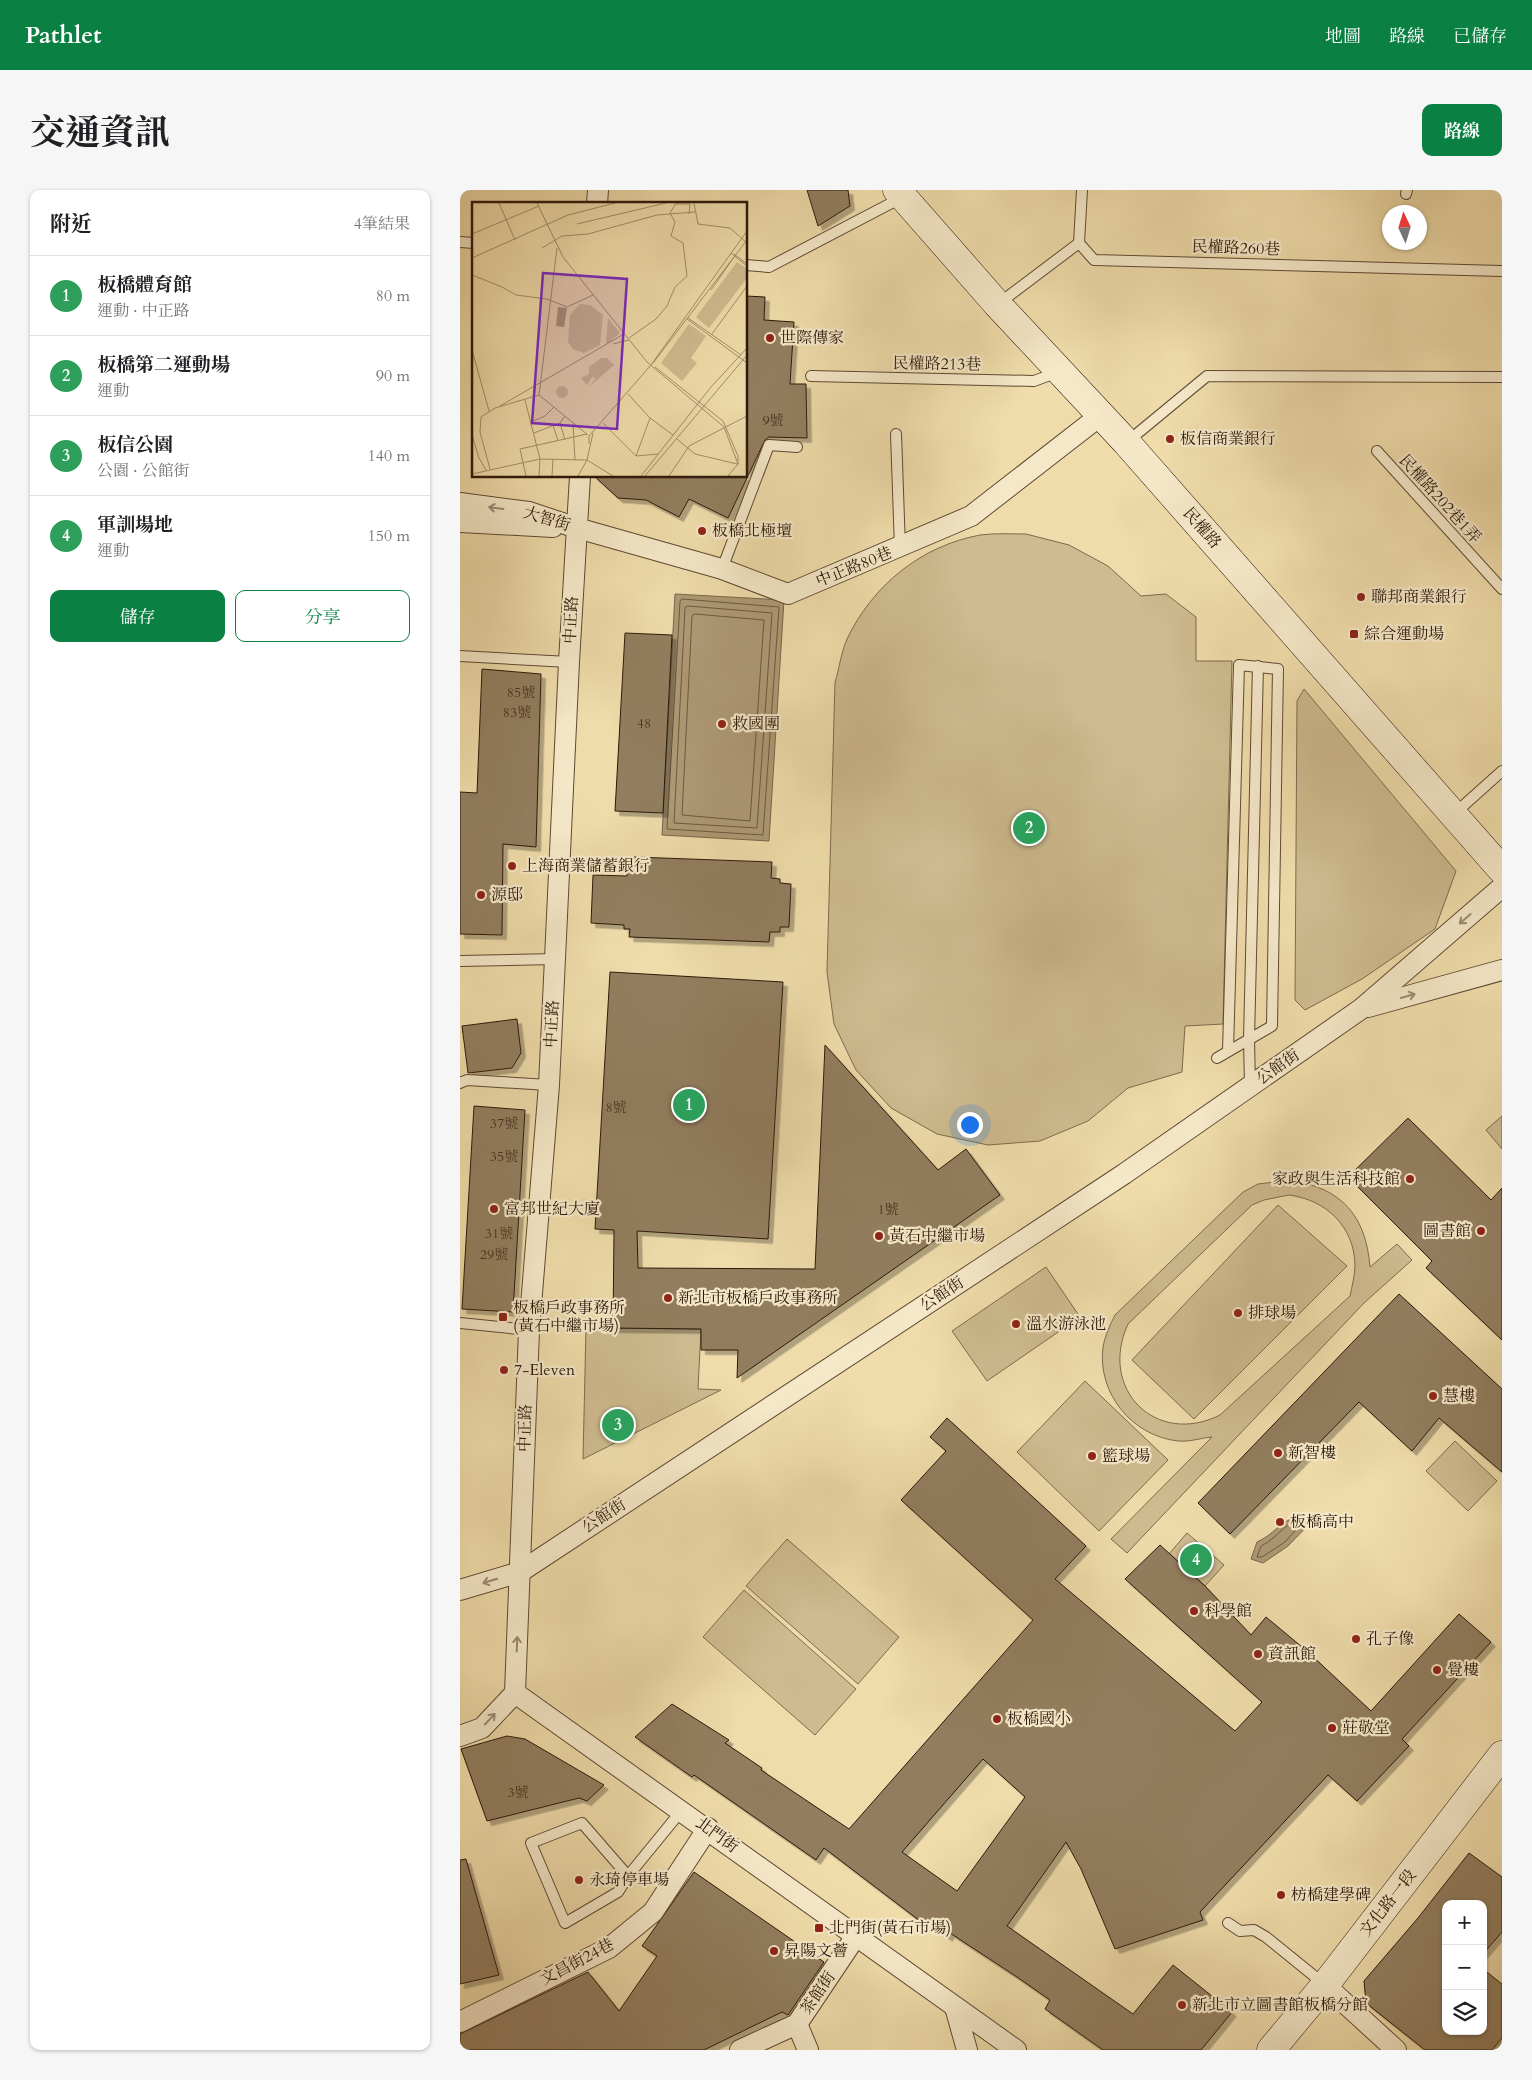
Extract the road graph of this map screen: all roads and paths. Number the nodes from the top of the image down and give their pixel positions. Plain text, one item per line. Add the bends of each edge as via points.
1 (1082, 190) edge
2 (900, 193) edge
3 (1079, 243) junction
4 (748, 265) edge
5 (1502, 271) edge
6 (997, 304) junction
7 (1061, 371) junction
8 (811, 376) dead end
9 (1502, 377) edge
10 (1101, 415) junction
11 (896, 434) dead end
12 (1126, 442) junction
13 (797, 447) dead end
14 (1377, 451) dead end
15 (580, 478) edge
16 (460, 503) edge
17 (460, 522) edge
18 (577, 528) junction
19 (900, 548) junction
20 (722, 569) junction
21 (1502, 589) edge
22 (460, 656) edge
23 (569, 662) junction
24 (1258, 666) junction
25 (1502, 772) edge
26 (1454, 814) junction
27 (1502, 870) edge
28 (1502, 887) edge
29 (556, 959) junction
30 (460, 961) edge
31 (1502, 970) edge
32 (1361, 1009) junction
33 (1249, 1039) junction
34 (1228, 1051) junction
35 (1217, 1058) dead end
36 (460, 1083) edge
37 (549, 1085) junction
38 (1250, 1086) junction
39 (460, 1323) edge
40 (529, 1330) junction
41 (520, 1572) junction
42 (460, 1590) edge
43 (515, 1693) junction
44 (460, 1736) edge
45 (1502, 1755) edge
46 (682, 1810) junction
47 (708, 1828) junction
48 (628, 1876) junction
49 (1228, 1924) dead end
50 (856, 1936) junction
51 (1325, 1985) junction
52 (955, 2007) junction
53 (460, 2022) edge
54 (797, 2024) junction
55 (740, 2050) edge
56 (808, 2050) edge
57 (966, 2050) edge
58 (1016, 2050) edge
59 (1271, 2050) edge
60 (1396, 2050) edge

1 - 3 lane
2 - 4 lane via 770,267
2 - 6 main road, 民權路
3 - 5 lane, 民權路260巷 via 1094,260
3 - 6 lane
6 - 7 main road, 民權路
7 - 8 lane, 民權路213巷 via 1034,381
7 - 10 main road, 民權路
9 - 12 lane via 1207,376
10 - 12 main road, 民權路
10 - 19 street, 中正路80巷 via 972,516
11 - 19 lane
12 - 26 main road, 民權路
13 - 20 lane via 769,445
14 - 21 lane, 民權路202巷1弄
15 - 18 street, 中正路
18 -> 16 street, 大智街 via 529,512
17 - 18 street, 大智街
18 - 20 street, 中正路80巷
18 - 23 street, 中正路
19 - 20 street, 中正路80巷 via 788,594
22 - 23 lane
23 - 29 street, 中正路
24 - 33 lane
24 - 33 lane via 1278,669 1272,1026
24 - 34 lane via 1239,665
25 - 26 lane
26 - 27 main road, 民權路
28 -> 32 street
29 - 30 lane
29 - 37 street, 中正路
32 -> 31 street
32 - 38 street, 公館街
33 - 34 lane
33 - 38 lane
34 - 35 lane
36 - 37 lane via 467,1080
37 - 40 street, 中正路
38 - 41 street, 公館街 via 1124,1174
39 - 40 lane
40 - 41 street, 中正路
41 -> 42 street, 公館街
43 -> 41 street
44 -> 43 street via 482,1728
43 - 46 street, 北門街
45 - 51 main road, 文化路一段
46 - 47 street, 北門街
46 - 48 lane
47 - 50 street, 北門街
47 - 53 street, 文昌街24巷 via 653,1912 609,1948
48 - 48 lane via 582,1822 531,1843 566,1923 618,1892
49 - 51 lane via 1240,1931 1254,1930 1266,1937
50 - 52 street, 北門街
50 - 54 street, 茶館街
51 - 59 main road, 文化路一段
51 - 60 street
52 - 57 street
52 - 58 street, 北門街
54 - 55 street, 茶館街
54 - 56 street

